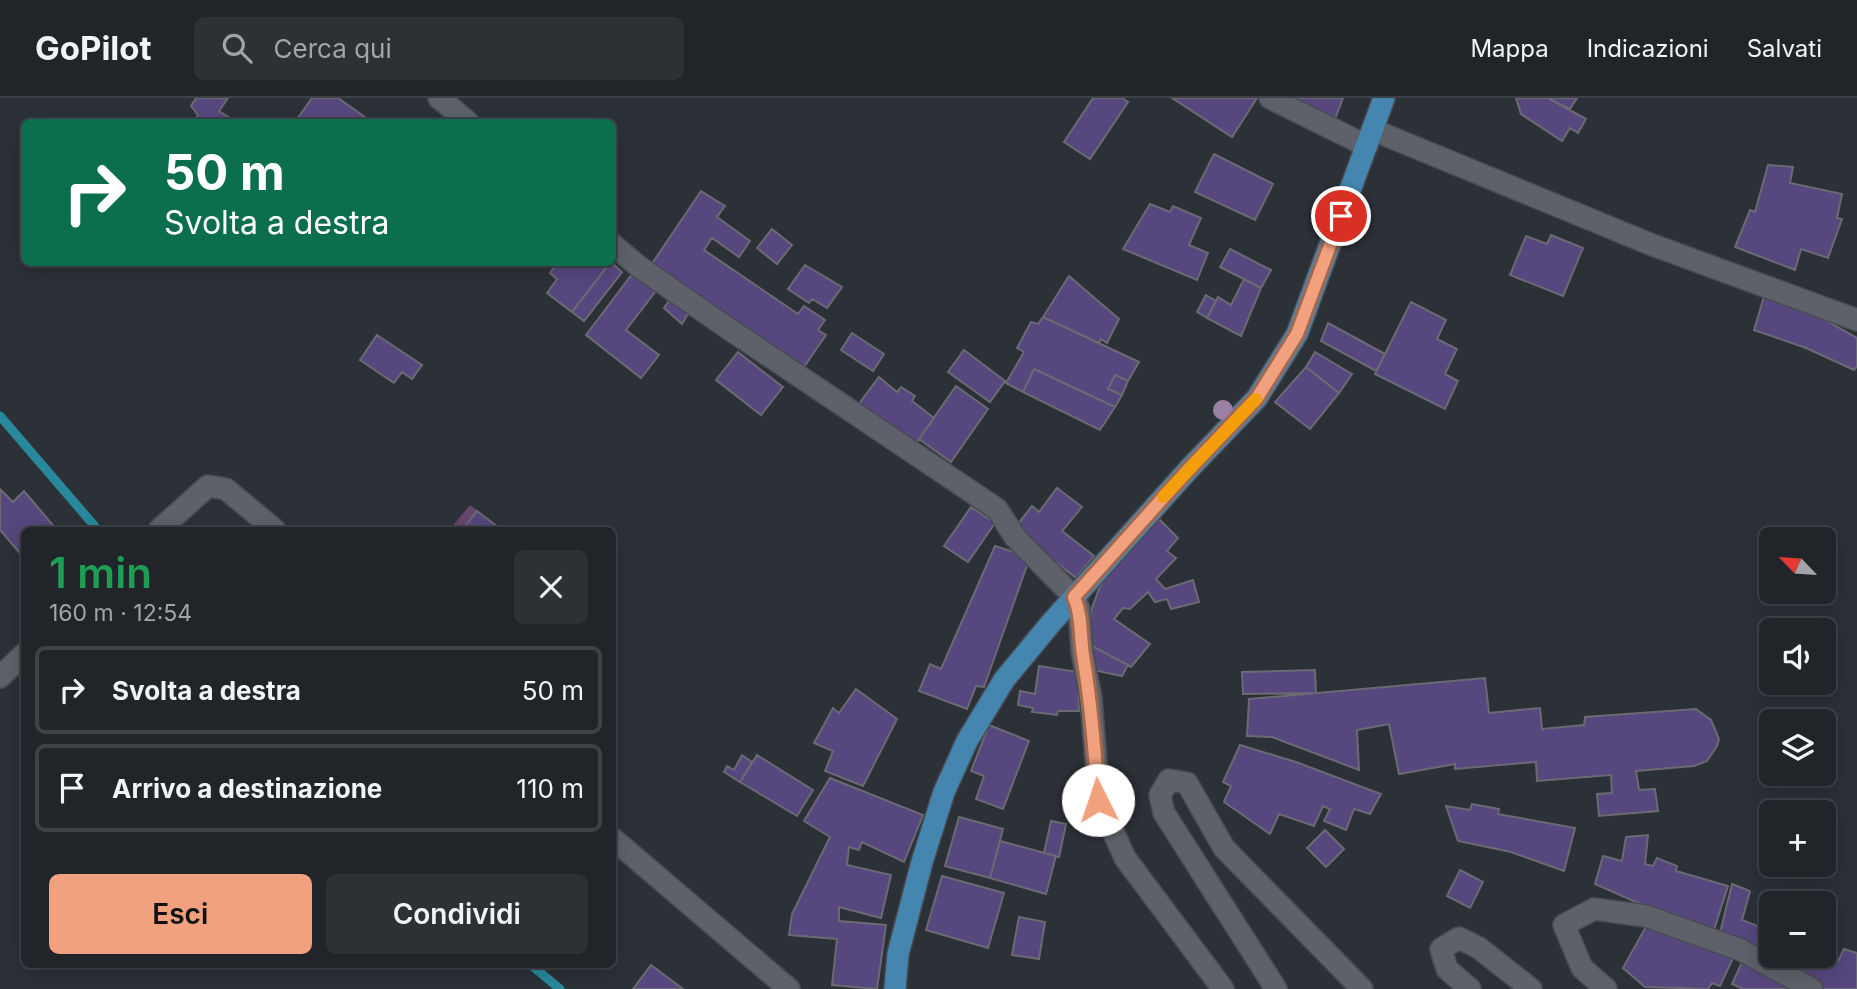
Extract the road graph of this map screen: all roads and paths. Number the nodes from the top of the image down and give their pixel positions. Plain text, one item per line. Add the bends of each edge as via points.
1 (439, 98) edge
2 (1270, 98) edge
3 (1384, 98) edge
4 (464, 119) edge
5 (1370, 138) junction
6 (616, 247) edge
7 (1857, 320) edge
8 (162, 527) edge
9 (271, 527) edge
10 (1074, 597) junction
11 (21, 657) edge
12 (0, 677) edge
13 (616, 841) edge
14 (789, 989) edge
15 (895, 989) edge
16 (1223, 989) edge
17 (1276, 989) edge
18 (1362, 989) edge
19 (1470, 989) edge
20 (1531, 989) edge
21 (1606, 989) edge
22 (1812, 989) edge

1 - 4 street
2 - 5 street
3 - 5 main road
5 - 7 street
5 - 10 main road via 1297,334 1257,398
6 - 10 street via 997,509 1016,537
8 - 9 street via 208,486 226,489
10 - 15 main road via 1004,680 962,751 922,862 898,954
10 - 16 street via 1091,698 1098,800 1125,858
11 - 12 street
13 - 14 street
17 - 18 street via 1164,813 1160,795 1169,780 1187,783 1224,848
19 - 20 street via 1447,969 1441,949 1459,938
21 - 22 street via 1582,968 1564,925 1594,909 1646,916 1741,950

